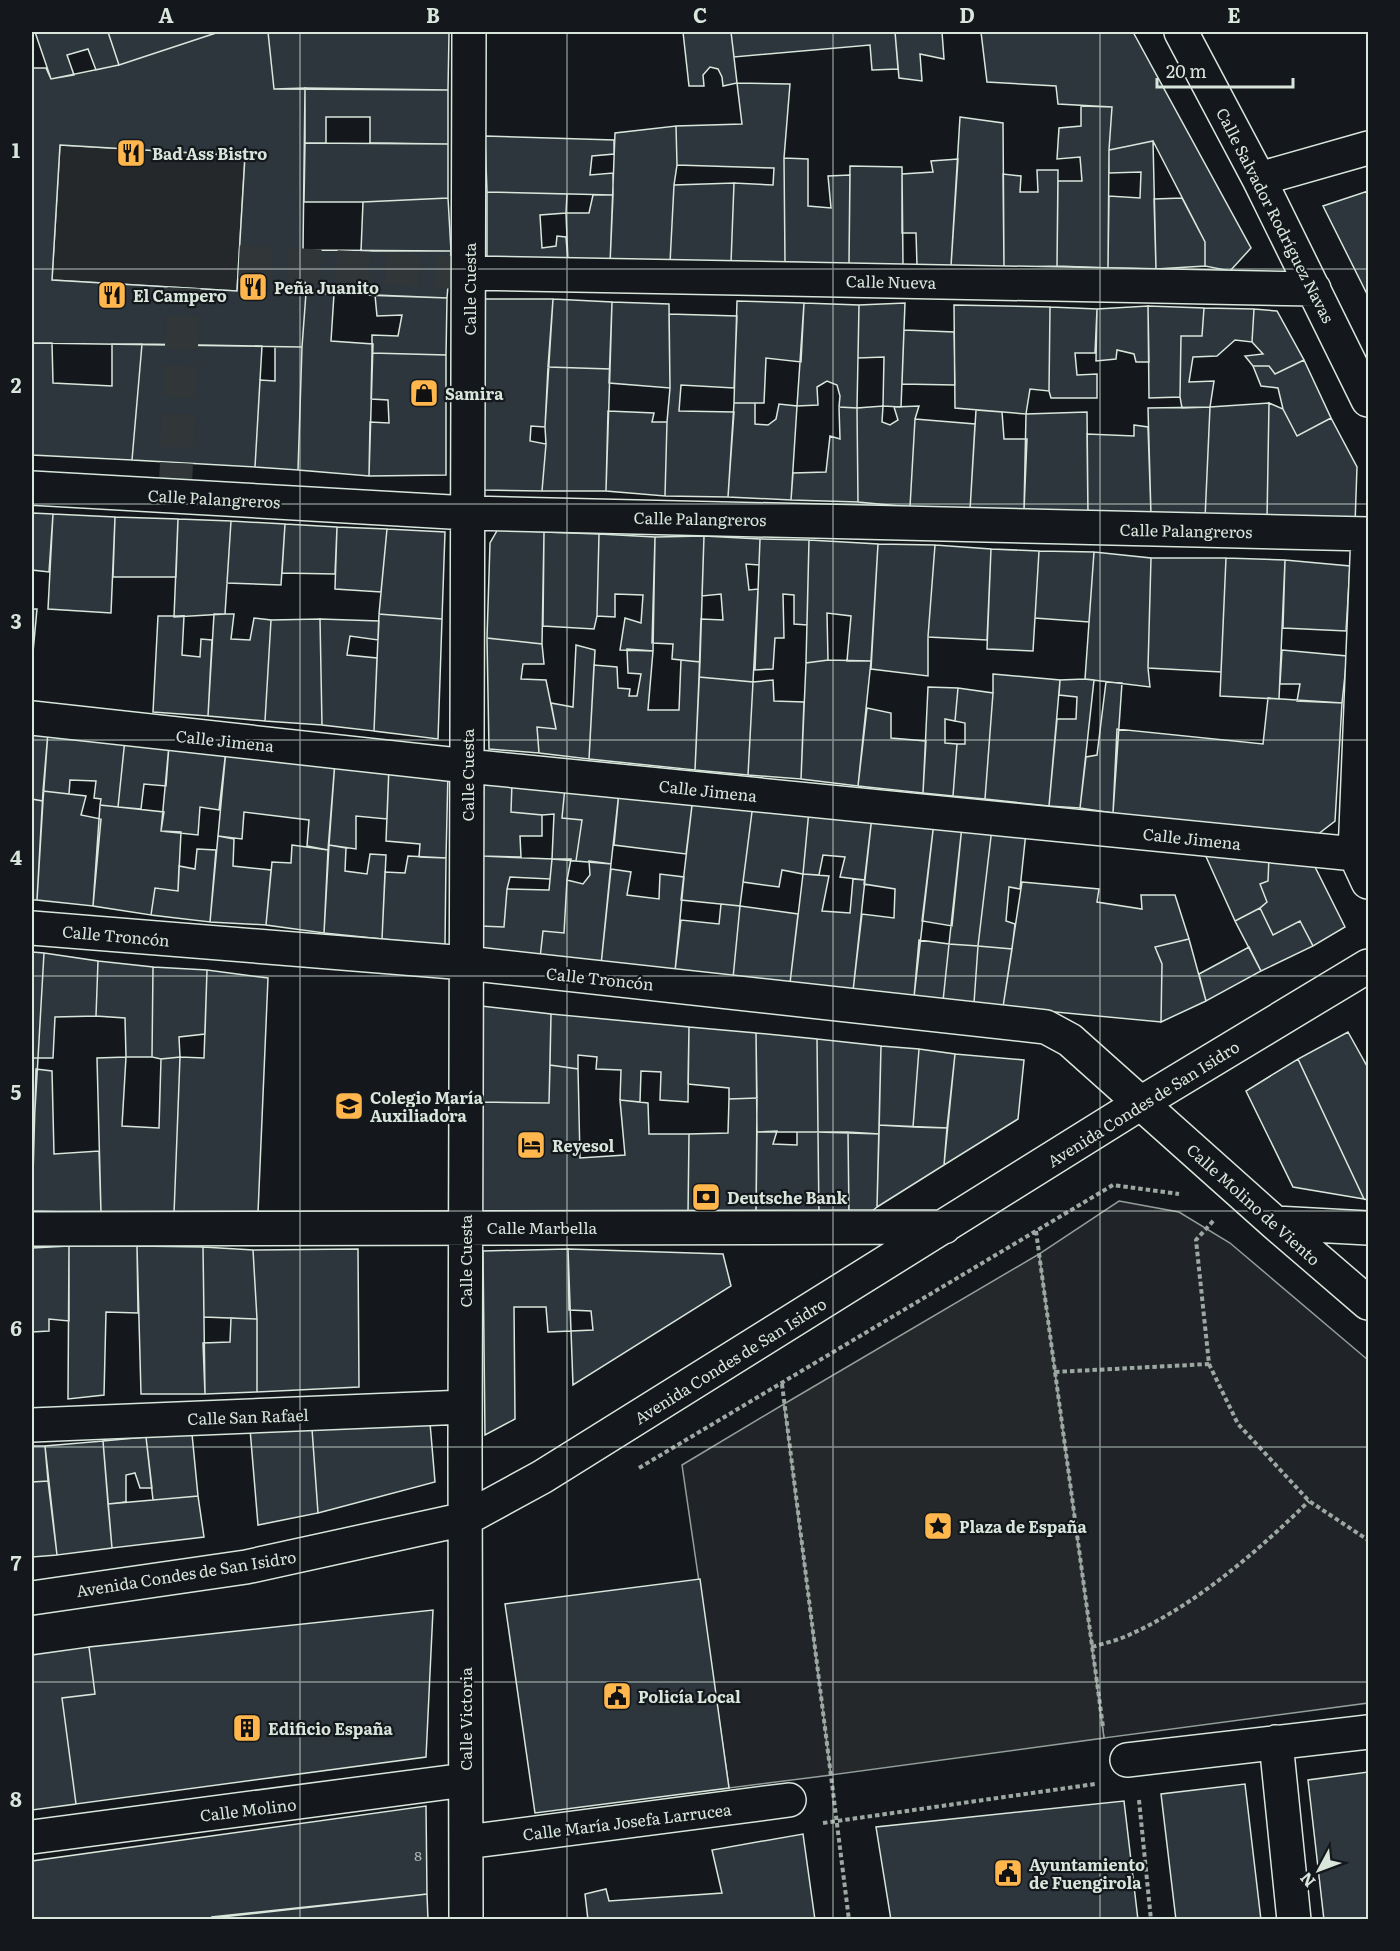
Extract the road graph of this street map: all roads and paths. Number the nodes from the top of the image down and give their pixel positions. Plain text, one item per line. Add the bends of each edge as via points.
1 (469, 32) edge
2 (1181, 32) edge
3 (1368, 148) edge
4 (1259, 179) junction
5 (469, 273) junction
6 (1314, 289) junction
7 (1368, 400) edge
8 (32, 488) edge
9 (468, 513) junction
10 (1368, 535) edge
11 (32, 718) edge
12 (467, 766) junction
13 (1362, 868) edge
14 (32, 928) edge
15 (466, 963) junction
16 (1368, 966) edge
17 (1141, 1103) junction
18 (1242, 1194) junction
19 (1187, 1199) dead end
20 (1275, 1223) junction
21 (465, 1227) junction
22 (944, 1227) junction
23 (1368, 1228) edge
24 (32, 1229) edge
25 (1036, 1231) junction
26 (1368, 1303) edge
27 (1209, 1364) junction
28 (1055, 1372) junction
29 (782, 1384) junction
30 (465, 1407) junction
31 (32, 1425) edge
32 (637, 1469) dead end
33 (1309, 1501) junction
34 (465, 1519) junction
35 (1368, 1540) edge
36 (32, 1598) edge
37 (1092, 1647) junction
38 (1368, 1732) edge
39 (1276, 1742) junction
40 (1123, 1763) junction
41 (465, 1780) junction
42 (1098, 1783) dead end
43 (789, 1800) dead end
44 (836, 1821) junction
45 (813, 1825) dead end
46 (32, 1837) edge
47 (465, 1842) junction
48 (466, 1920) edge
49 (849, 1920) edge
50 (1151, 1920) edge
51 (1294, 1920) edge

1 - 5 street, Calle Cuesta
2 - 4 street, Calle Salvador Rodríguez Navas
3 - 4 street
4 - 6 street, Calle Salvador Rodríguez Navas
5 - 6 street, Calle Nueva
5 - 9 street, Calle Cuesta
6 - 7 street, Calle Salvador Rodríguez Navas
8 - 9 street, Calle Palangreros
9 - 10 street, Calle Palangreros
9 - 12 street, Calle Cuesta
10 - 13 street
11 - 12 street, Calle Jimena
12 - 13 street, Calle Jimena
12 - 15 street, Calle Cuesta
14 - 15 street, Calle Troncón
15 - 17 street, Calle Troncón via 1046,1027 1070,1041
15 - 21 street, Calle Cuesta
16 - 17 street, Avenida Condes de San Isidro
17 - 18 street, Calle Molino de Viento
17 - 22 street, Avenida Condes de San Isidro
18 - 20 street, Calle Molino de Viento
18 - 27 path via 1196,1240
19 - 25 path via 1177,1193 1113,1185
20 - 23 street
20 - 26 street, Calle Molino de Viento
21 - 22 street, Calle Marbella
21 - 24 street, Calle Marbella
21 - 30 street, Calle Cuesta
22 - 34 street, Avenida Condes de San Isidro via 542,1477
25 - 28 path
25 - 29 path
27 - 28 path
27 - 33 path via 1238,1424
28 - 37 path
29 - 32 path
29 - 44 path
30 - 31 street, Calle San Rafael
30 - 34 street, Calle Cuesta
33 - 35 path
33 - 37 path via 1270,1539 1208,1588 1131,1635
34 - 36 street, Avenida Condes de San Isidro via 246,1567
34 - 41 street, Calle Victoria
37 - 40 path
38 - 39 street
39 - 40 street
39 - 51 street
40 - 50 path
41 - 46 street, Calle Molino
41 - 47 street, Calle Victoria
42 - 44 path
43 - 47 street, Calle María Josefa Larrucea
44 - 45 path
44 - 49 path
47 - 48 street, Calle Victoria

